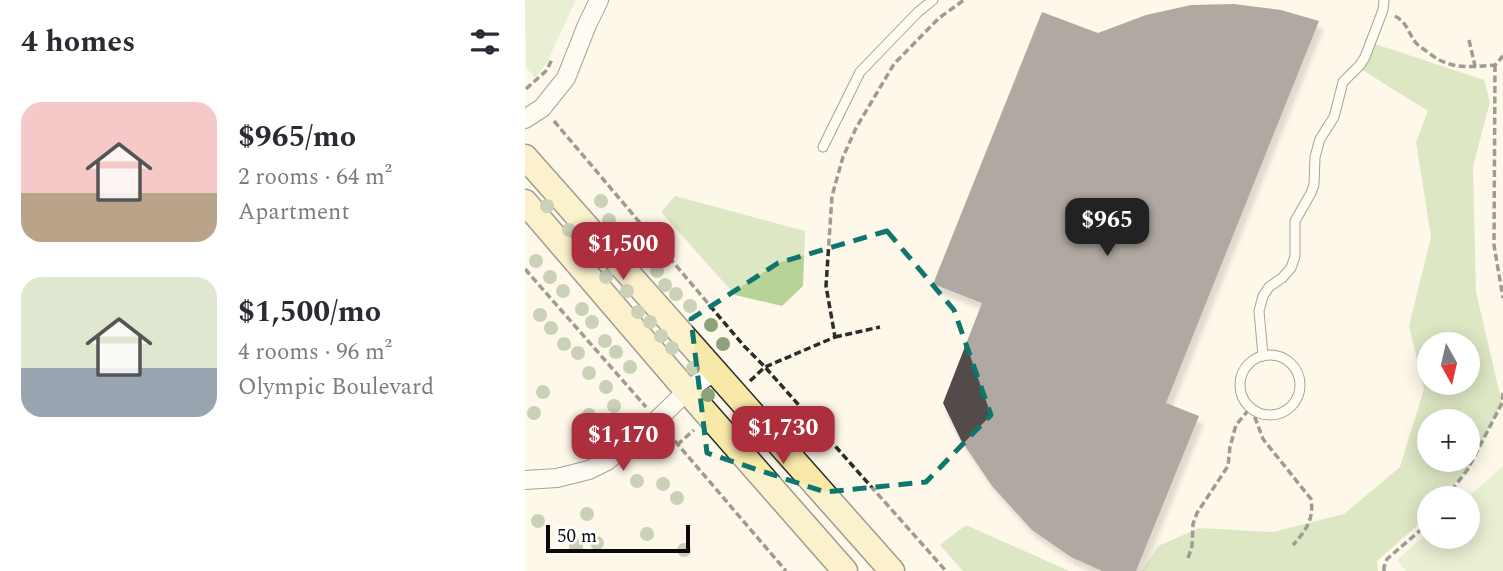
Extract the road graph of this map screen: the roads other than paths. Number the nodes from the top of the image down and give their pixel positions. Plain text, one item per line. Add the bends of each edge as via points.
1 (599, 0) edge
2 (933, 0) edge
3 (1384, 5) edge
4 (525, 119) edge
5 (823, 147) dead end
6 (525, 157) edge
7 (525, 202) edge
8 (1263, 356) junction
9 (715, 371) junction
10 (687, 391) junction
11 (525, 480) edge
12 (845, 571) edge
13 (892, 571) edge

1 - 4 street via 566,78 542,107
2 - 5 lane via 860,72
3 - 8 lane via 1366,57 1343,82 1334,117 1320,139 1314,185 1295,221 1291,268 1263,296 1259,311
6 - 9 street
7 - 10 street
8 - 8 lane via 1244,371 1241,390 1259,412 1278,413 1299,394 1299,375 1287,359
9 - 10 street
9 - 13 street
10 - 11 street via 607,461 557,478
10 - 12 street

